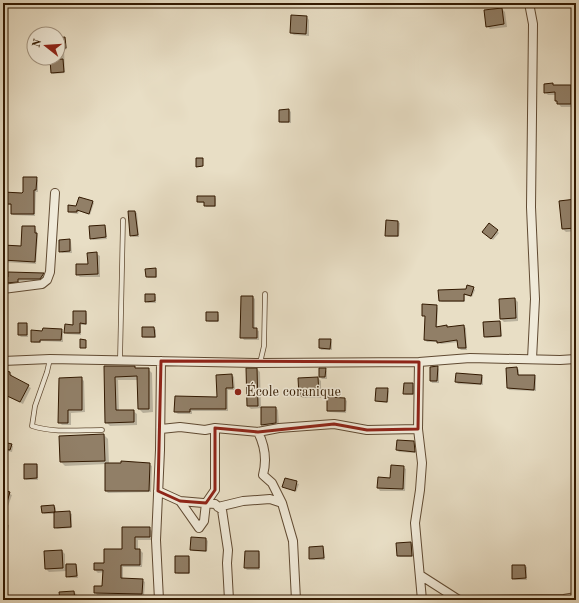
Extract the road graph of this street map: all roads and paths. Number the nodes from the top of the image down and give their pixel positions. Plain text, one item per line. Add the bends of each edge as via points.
1 (529, 3) edge
2 (55, 193) dead end
3 (124, 220) dead end
4 (3, 289) edge
5 (265, 294) dead end
6 (50, 359) junction
7 (532, 359) junction
8 (576, 359) edge
9 (120, 360) junction
10 (3, 361) edge
11 (161, 361) junction
12 (419, 362) junction
13 (260, 363) junction
14 (215, 428) junction
15 (160, 429) junction
16 (418, 429) junction
17 (102, 430) dead end
18 (258, 432) junction
19 (158, 491) junction
20 (180, 501) junction
21 (206, 503) junction
22 (282, 503) junction
23 (218, 507) junction
24 (420, 575) junction
25 (576, 597) edge
26 (159, 600) edge
27 (229, 600) edge
28 (296, 600) edge
29 (422, 600) edge
30 (460, 600) edge
31 (468, 600) edge

1 - 7 street via 533,24 531,207 535,299
2 - 4 street via 50,272 46,280 42,284
3 - 9 lane
5 - 13 lane via 264,346
6 - 9 street
6 - 10 street
6 - 17 lane via 35,406 32,426 58,430
7 - 8 street
7 - 12 street via 470,358
9 - 11 street
11 - 13 street
11 - 15 street
12 - 13 street
12 - 16 street
14 - 15 street
14 - 18 street
14 - 21 street via 215,490
15 - 19 street
16 - 18 street via 367,430 334,424 294,426
16 - 24 street via 422,464 415,523
18 - 22 street via 264,443 266,464 263,475 272,483
19 - 20 street
19 - 26 street via 156,540
20 - 21 street
20 - 21 street via 199,528 204,521
21 - 23 street
22 - 23 street via 270,499 243,501
22 - 28 street via 292,541
23 - 27 street via 222,510 228,550
24 - 29 street
24 - 30 street
25 - 31 street

